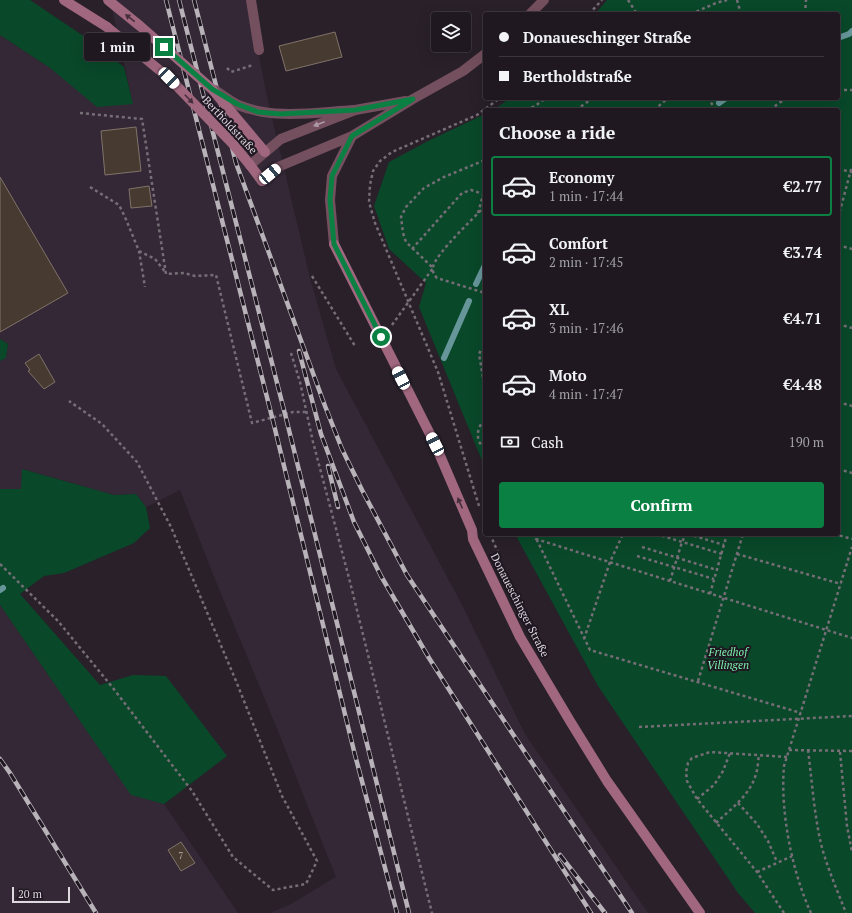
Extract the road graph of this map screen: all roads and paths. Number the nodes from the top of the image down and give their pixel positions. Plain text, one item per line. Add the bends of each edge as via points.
1 (64, 0) edge
2 (108, 0) edge
3 (251, 0) edge
4 (544, 0) edge
5 (602, 0) edge
6 (628, 0) edge
7 (727, 0) edge
8 (737, 0) edge
9 (806, 0) edge
10 (532, 12) edge
11 (592, 12) edge
12 (636, 12) edge
13 (696, 12) edge
14 (740, 12) edge
15 (805, 12) edge
16 (259, 50) joint
17 (483, 56) edge
18 (227, 68) dead end
19 (212, 89) junction
20 (840, 90) edge
21 (852, 90) edge
22 (413, 99) junction
23 (497, 100) edge
24 (543, 100) edge
25 (589, 100) edge
26 (666, 100) edge
27 (709, 100) edge
28 (784, 100) edge
29 (486, 108) edge
30 (529, 108) edge
31 (579, 108) edge
32 (656, 108) edge
33 (715, 108) edge
34 (773, 108) edge
35 (355, 110) junction
36 (483, 111) edge
37 (80, 113) dead end
38 (352, 136) junction
39 (265, 152) junction
40 (483, 161) edge
41 (250, 165) junction
42 (852, 166) edge
43 (840, 169) edge
44 (851, 172) edge
45 (262, 180) joint
46 (90, 187) dead end
47 (483, 194) joint
48 (483, 208) edge
49 (840, 211) edge
50 (477, 215) junction
51 (334, 244) joint
52 (840, 246) edge
53 (852, 249) edge
54 (412, 250) junction
55 (139, 251) junction
56 (433, 268) junction
57 (166, 274) junction
58 (312, 276) dead end
59 (145, 287) dead end
60 (483, 292) edge
61 (409, 302) junction
62 (840, 325) edge
63 (390, 327) dead end
64 (852, 328) edge
65 (355, 346) dead end
66 (483, 348) edge
67 (291, 353) dead end
68 (483, 377) edge
69 (69, 400) dead end
70 (840, 403) edge
71 (852, 406) edge
72 (306, 412) junction
73 (483, 422) edge
74 (483, 446) edge
75 (840, 470) edge
76 (852, 473) edge
77 (480, 506) dead end
78 (491, 536) edge
79 (535, 536) edge
80 (538, 536) edge
81 (622, 536) edge
82 (662, 536) edge
83 (686, 536) edge
84 (694, 536) edge
85 (727, 536) edge
86 (742, 536) edge
87 (840, 536) edge
88 (536, 539) junction
89 (852, 540) edge
90 (682, 542) junction
91 (724, 545) junction
92 (852, 546) edge
93 (642, 547) dead end
94 (722, 554) junction
95 (737, 554) junction
96 (637, 556) dead end
97 (500, 558) dead end
98 (677, 558) junction
99 (610, 562) junction
100 (0, 564) edge
101 (674, 567) junction
102 (717, 570) junction
103 (714, 579) junction
104 (670, 581) junction
105 (841, 584) junction
106 (710, 594) junction
107 (724, 598) junction
108 (826, 630) junction
109 (852, 638) edge
110 (584, 639) junction
111 (698, 682) junction
112 (801, 713) junction
113 (852, 716) edge
114 (799, 718) junction
115 (639, 727) dead end
116 (789, 750) junction
117 (808, 750) junction
118 (852, 751) edge
119 (840, 752) junction
120 (730, 753) junction
121 (759, 755) junction
122 (787, 756) junction
123 (697, 799) junction
124 (738, 803) junction
125 (716, 823) junction
126 (852, 852) edge
127 (792, 856) junction
128 (777, 862) junction
129 (757, 872) junction
130 (432, 913) edge
131 (700, 913) edge
132 (784, 913) edge
133 (811, 913) edge
134 (846, 913) edge

1 -> 41 main road, Bertholdstraße, bridge via 107,28 169,78
19 -> 2 main road, Bertholdstraße, bridge
3 - 16 street
4 - 10 street
5 - 11 path
6 - 12 path
7 - 13 path
8 - 14 path
9 - 15 path
16 - 18 path via 250,66 231,72
17 - 22 street via 463,71
19 - 35 street, bridge via 237,104 258,112 280,114
19 - 39 main road, Bertholdstraße, bridge
20 - 21 path
22 - 35 street
22 - 38 street
23 - 29 path
24 - 30 path
25 - 31 path
26 - 32 path
27 - 33 path
28 - 34 path
35 -> 39 street, bridge via 281,139
36 - 61 path via 392,152 380,161 373,172 369,202 375,223
37 - 57 path via 142,119
38 - 45 street via 278,167
38 - 51 street via 332,176 330,200
39 - 41 street
40 - 54 path via 424,188 406,207 402,217 403,233
41 - 45 main road, Bertholdstraße
42 - 44 path
43 - 44 path
44 - 49 path
46 - 55 path via 119,205
47 - 50 path
47 - 54 path via 472,190 462,193
48 - 50 path
50 - 56 path via 449,244
131 -> 51 main road, Donaueschinger Straße via 607,781 520,637 473,539 472,530 435,444
52 - 53 path
54 - 56 path
55 - 57 path via 156,259
55 - 59 path
56 - 60 path via 437,278
56 - 61 path
57 - 72 path via 216,275 252,423 293,412
58 - 65 path
61 - 63 path
61 - 77 path via 438,372
62 - 64 path
66 - 68 path via 479,354
67 - 72 path
69 - 100 path via 102,424 137,462 171,527 282,796 317,861 306,884 273,890 233,857 192,791 113,688 58,621
70 - 71 path
72 - 130 path
73 - 74 path via 478,433
75 - 76 path
78 - 97 path
79 - 88 path
80 - 88 path
81 - 99 path
82 - 90 path
83 - 90 path
84 - 91 path
85 - 91 path
86 - 95 path
87 - 89 path
88 - 99 path
88 - 110 path
90 - 94 path
90 - 98 path
91 - 94 path
92 - 105 path
93 - 98 path
94 - 102 path
95 - 105 path
95 - 107 path
96 - 101 path
98 - 101 path
98 - 102 path
99 - 104 path
99 - 110 path
101 - 103 path
101 - 104 path
102 - 103 path
103 - 106 path
104 - 106 path
105 - 108 path
106 - 107 path
107 - 108 path
107 - 111 path
108 - 109 path
108 - 112 path
110 - 111 path via 590,650
111 - 112 path
112 - 114 path
113 - 114 path
114 - 115 path
114 - 116 path
116 - 117 path
116 - 122 path
117 - 119 path
117 - 134 path via 821,844
118 - 119 path
119 - 126 path
120 - 121 path
120 - 123 path via 714,785
120 - 123 path via 710,752 692,758 688,763 687,781
121 - 122 path
121 - 124 path via 752,784
122 - 127 path via 783,785
123 - 125 path
124 - 125 path
124 - 128 path via 757,824
125 - 129 path
127 - 128 path
127 - 133 path
128 - 129 path
129 - 132 path

